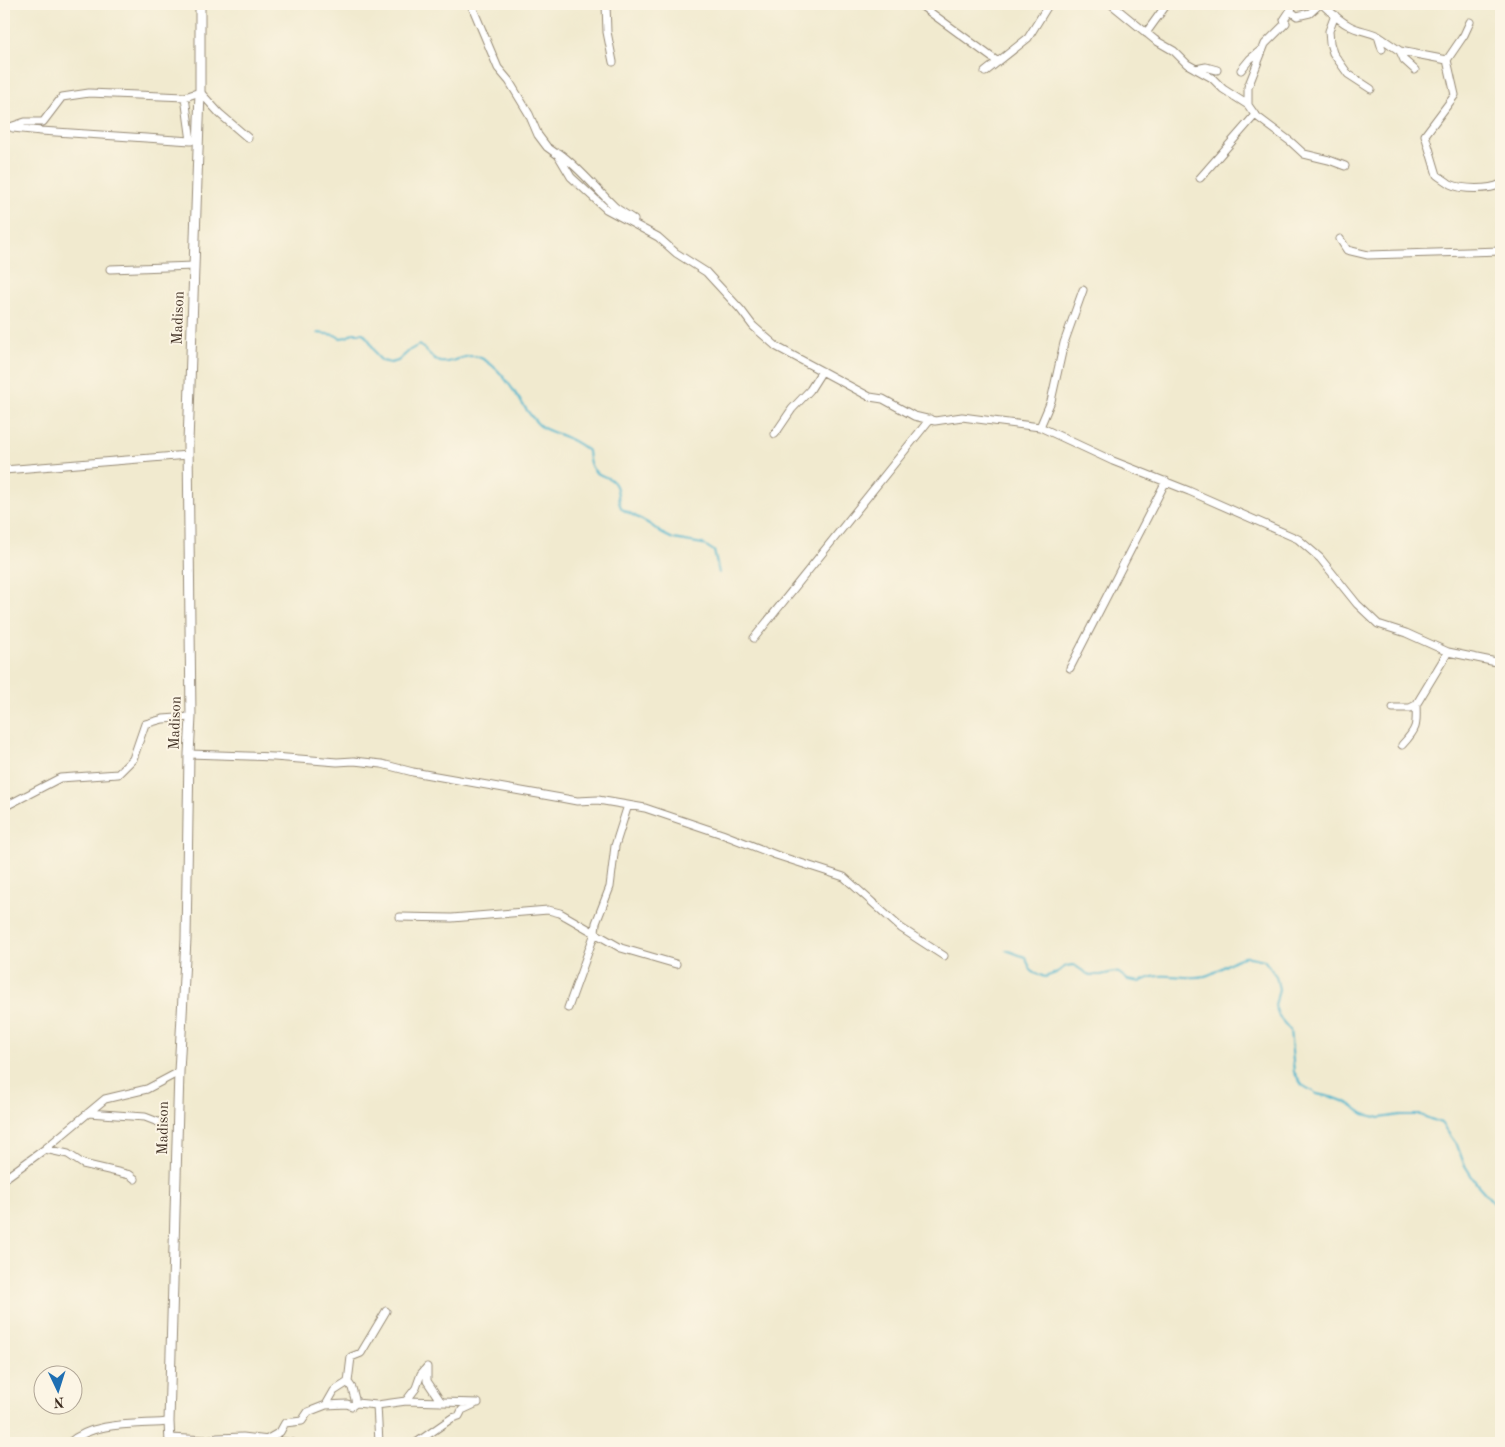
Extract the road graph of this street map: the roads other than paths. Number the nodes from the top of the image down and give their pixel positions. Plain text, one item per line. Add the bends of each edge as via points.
1 (200, 4) edge
2 (471, 4) edge
3 (606, 4) edge
4 (919, 4) edge
5 (1049, 4) edge
6 (1111, 4) edge
7 (1166, 4) edge
8 (1321, 4) edge
9 (1292, 7) edge
10 (1335, 15) junction
11 (1470, 22) dead end
12 (1146, 33) junction
13 (1378, 36) junction
14 (1263, 48) junction
15 (1382, 49) dead end
16 (1400, 51) junction
17 (1447, 60) junction
18 (613, 62) dead end
19 (998, 62) junction
20 (1196, 69) junction
21 (1217, 70) dead end
22 (1241, 70) dead end
23 (1415, 70) dead end
24 (985, 72) dead end
25 (1371, 89) dead end
26 (200, 92) junction
27 (185, 97) junction
28 (1248, 105) junction
29 (1254, 115) junction
30 (248, 138) dead end
31 (543, 141) junction
32 (1345, 166) dead end
33 (1200, 178) dead end
34 (1501, 184) edge
35 (641, 228) junction
36 (1340, 239) dead end
37 (1501, 252) edge
38 (194, 266) junction
39 (110, 269) dead end
40 (1083, 290) dead end
41 (822, 371) junction
42 (930, 420) junction
43 (1040, 427) junction
44 (774, 434) dead end
45 (188, 455) junction
46 (4, 470) edge
47 (1166, 482) junction
48 (754, 638) dead end
49 (1448, 652) junction
50 (1501, 663) edge
51 (1070, 668) dead end
52 (1416, 704) junction
53 (1393, 708) dead end
54 (191, 717) junction
55 (1402, 746) dead end
56 (189, 754) junction
57 (628, 805) junction
58 (4, 807) edge
59 (400, 917) dead end
60 (595, 933) junction
61 (944, 956) dead end
62 (676, 964) dead end
63 (568, 1008) dead end
64 (179, 1072) junction
65 (88, 1113) junction
66 (158, 1122) dead end
67 (45, 1149) junction
68 (4, 1179) edge
69 (135, 1179) dead end
70 (386, 1311) dead end
71 (348, 1382) junction
72 (406, 1401) junction
73 (441, 1402) junction
74 (356, 1403) junction
75 (377, 1405) junction
76 (326, 1406) junction
77 (169, 1422) junction
78 (170, 1440) edge
79 (266, 1440) junction
80 (217, 1441) edge
81 (69, 1443) edge
82 (293, 1443) edge
83 (379, 1443) edge
84 (416, 1443) edge

1 - 26 street, Madison
2 - 31 street via 498,68
3 - 18 street
4 - 19 street
5 - 19 street via 1028,38
6 - 12 street
7 - 12 street
8 - 9 street via 1310,13 1297,16
8 - 10 street
9 - 14 street via 1284,20 1286,23
10 - 13 street via 1347,25
10 - 25 street via 1329,32 1333,53 1348,74
11 - 17 street
12 - 20 street
13 - 15 street
13 - 16 street
14 - 22 street
14 - 28 street via 1248,87
16 - 17 street
16 - 23 street
17 - 34 street via 1456,94 1425,135 1437,175 1452,185 1474,188
19 - 24 street
20 - 21 street
20 - 28 street
26 - 27 street
26 - 30 street
26 - 38 street, Madison
27 - 27 street via 90,93 62,97 43,122 25,122 10,127 191,141
28 - 29 street
29 - 32 street via 1304,154
29 - 33 street
31 - 35 street via 585,174
31 - 35 street via 558,156 571,177 606,208
35 - 41 street via 706,272 776,347
36 - 37 street via 1347,250 1368,255
38 - 39 street
38 - 45 street, Madison
40 - 43 street via 1064,343 1051,401
41 - 42 street via 870,397 884,399 914,416
41 - 44 street
42 - 43 street via 962,417
42 - 48 street
43 - 47 street
45 - 46 street
45 - 54 street, Madison
47 - 49 street via 1298,539 1320,558 1356,604 1378,624
47 - 51 street
49 - 50 street
49 - 52 street
52 - 53 street via 1410,708
52 - 55 street via 1414,732
54 - 56 street, Madison
54 - 58 street via 144,724 133,759 118,774 60,778
56 - 57 street via 373,763 561,798
56 - 64 street, Madison via 186,939
57 - 60 street via 616,846 610,887
57 - 61 street via 645,808 844,877 901,928
59 - 60 street via 452,918 548,910 560,913
60 - 62 street via 621,948
60 - 63 street
64 - 65 street via 147,1089 105,1099
64 - 77 street, Madison
65 - 66 street via 145,1117
65 - 67 street
67 - 68 street
67 - 69 street via 68,1154 83,1164
70 - 71 street via 361,1353 351,1358
71 - 74 street
71 - 76 street via 334,1391
72 - 73 street
72 - 73 street via 427,1367 427,1381
72 - 75 street
73 - 84 street via 478,1403 462,1410 459,1416
74 - 75 street
74 - 76 street via 352,1406
75 - 83 street
76 - 79 street via 308,1412 302,1421 284,1423 280,1432
77 - 78 street, Madison
77 - 81 street via 110,1426
78 - 80 street
79 - 80 street via 243,1437
79 - 82 street

